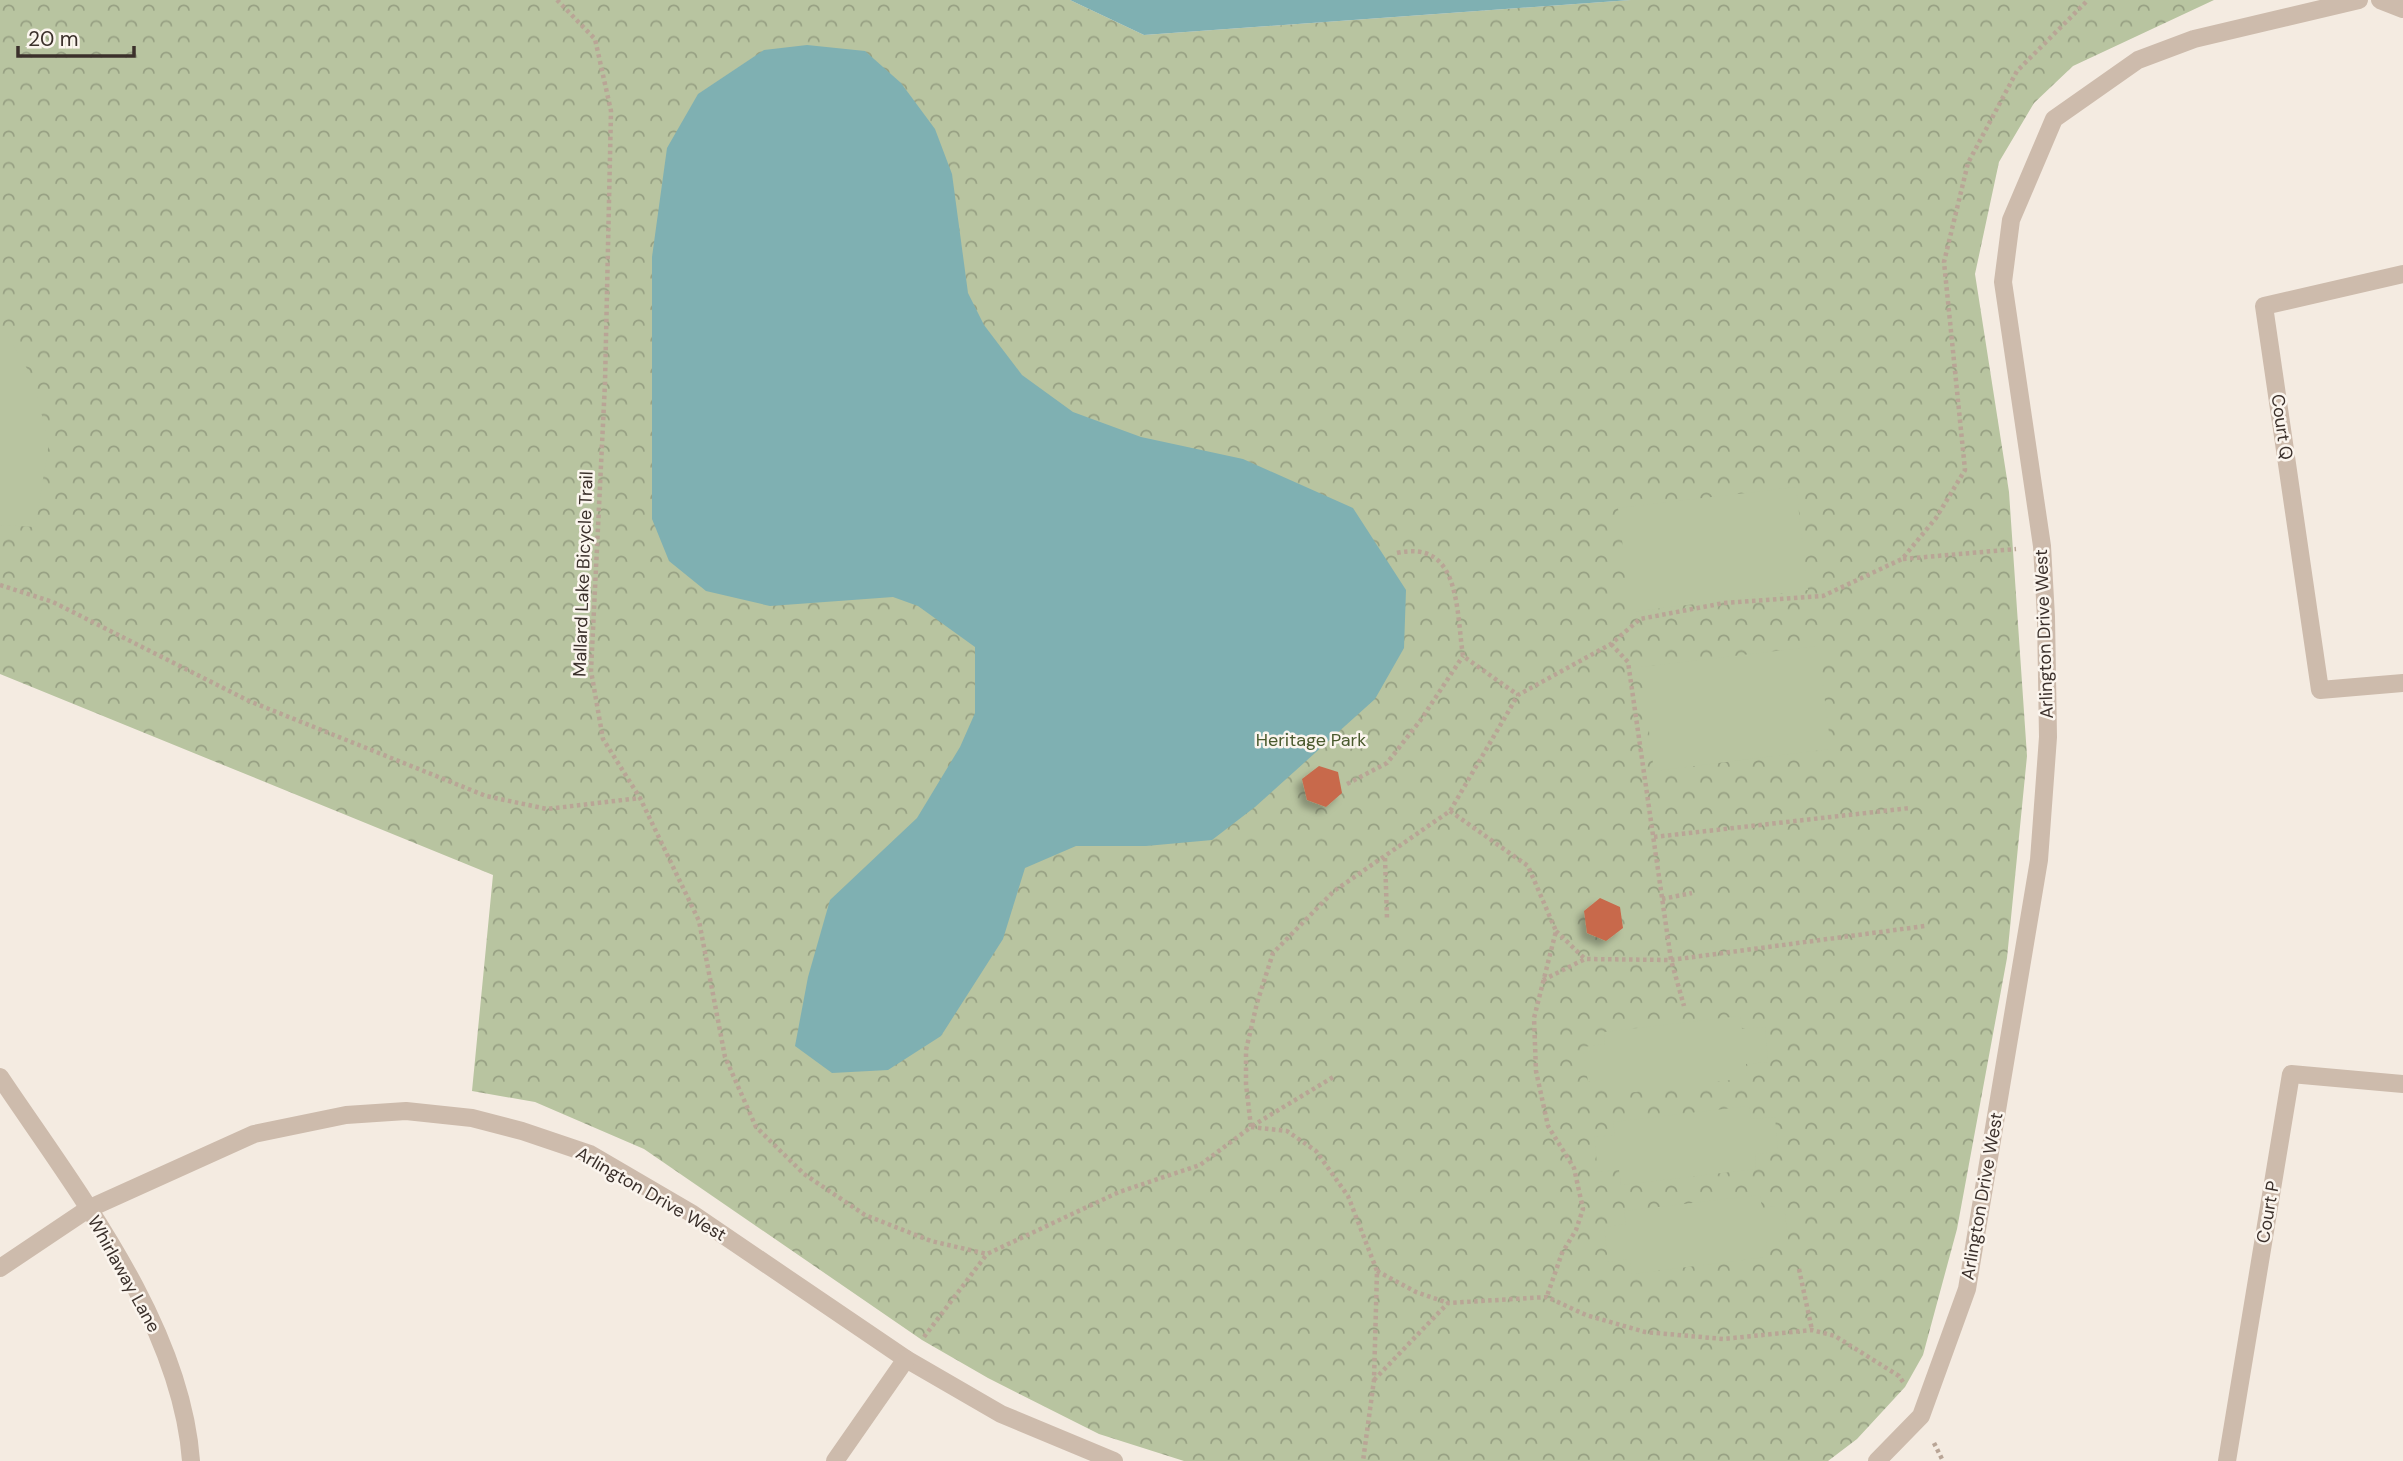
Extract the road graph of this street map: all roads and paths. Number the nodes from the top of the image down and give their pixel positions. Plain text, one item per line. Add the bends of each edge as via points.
1 (557, 0) edge
2 (2088, 0) edge
3 (2359, 0) edge
4 (2380, 0) edge
5 (2403, 9) edge
6 (2403, 274) edge
7 (2042, 546) junction
8 (1397, 553) dead end
9 (1902, 559) junction
10 (0, 585) edge
11 (1611, 644) junction
12 (1463, 656) junction
13 (2403, 683) edge
14 (1518, 695) junction
15 (1347, 784) dead end
16 (640, 798) junction
17 (1910, 808) dead end
18 (1450, 811) junction
19 (1654, 837) junction
20 (1385, 857) junction
21 (1692, 893) dead end
22 (1662, 899) junction
23 (1387, 918) dead end
24 (1925, 926) dead end
25 (1556, 931) junction
26 (1585, 959) junction
27 (1671, 960) junction
28 (1542, 981) junction
29 (1684, 1006) dead end
30 (1335, 1076) dead end
31 (0, 1077) edge
32 (2403, 1084) edge
33 (1251, 1127) junction
34 (88, 1209) junction
35 (987, 1254) junction
36 (0, 1268) edge
37 (1799, 1269) dead end
38 (1377, 1272) junction
39 (1547, 1297) junction
40 (1448, 1303) junction
41 (1812, 1330) junction
42 (906, 1359) junction
43 (1374, 1380) junction
44 (1921, 1416) junction
45 (191, 1461) edge
46 (835, 1461) edge
47 (1114, 1461) edge
48 (1363, 1461) edge
49 (1877, 1461) edge
50 (2227, 1461) edge

1 - 16 path, Mallard Lake Bicycle Trail via 595,39 611,111 605,383 591,671 603,739
2 - 9 path via 2017,71 1968,163 1944,262 1965,470 1936,518
3 - 7 street, Arlington Drive West via 2194,39 2138,60 2054,119 2011,220 2003,282
4 - 5 street
6 - 13 street, Court Q via 2264,306 2320,690
7 - 9 path
7 - 44 street, Arlington Drive West via 2048,737 2039,860 1967,1289
8 - 12 path via 1430,553 1446,566
9 - 11 path via 1823,596 1724,603 1640,619
10 - 16 path via 53,602 249,701 486,796 547,809
11 - 14 path
11 - 19 path via 1628,662
12 - 14 path
12 - 15 path via 1387,763
14 - 18 path
16 - 35 path, Mallard Lake Bicycle Trail via 699,921 725,1056 756,1127 804,1174 865,1215 931,1241
17 - 19 path
18 - 20 path
18 - 25 path via 1528,866
19 - 22 path
20 - 23 path
20 - 33 path via 1334,891 1273,953 1247,1050
21 - 22 path
22 - 27 path
24 - 27 path
25 - 26 path
25 - 28 path
26 - 27 path
26 - 28 path
27 - 29 path
28 - 39 path via 1534,1018 1536,1071 1548,1126 1574,1168 1585,1202
30 - 33 path
31 - 34 street, Whirlaway Lane
32 - 50 street, Court P via 2291,1074
33 - 35 path via 1200,1165 1119,1192
33 - 38 path via 1287,1131 1316,1151 1348,1196
34 - 36 street, Arlington Drive West
34 - 42 street, Arlington Drive West via 254,1134 346,1115 406,1111 472,1118 590,1154 691,1213
34 - 45 street, Whirlaway Lane via 147,1310 175,1376
35 - 42 path
37 - 41 path
38 - 40 path
38 - 43 path
39 - 40 path
39 - 41 path via 1586,1315 1645,1332 1723,1339
40 - 43 path
41 - 44 path via 1835,1336 1899,1376
42 - 46 street
42 - 47 street, Arlington Drive West via 1002,1414
43 - 48 path
44 - 49 street, Arlington Drive West

